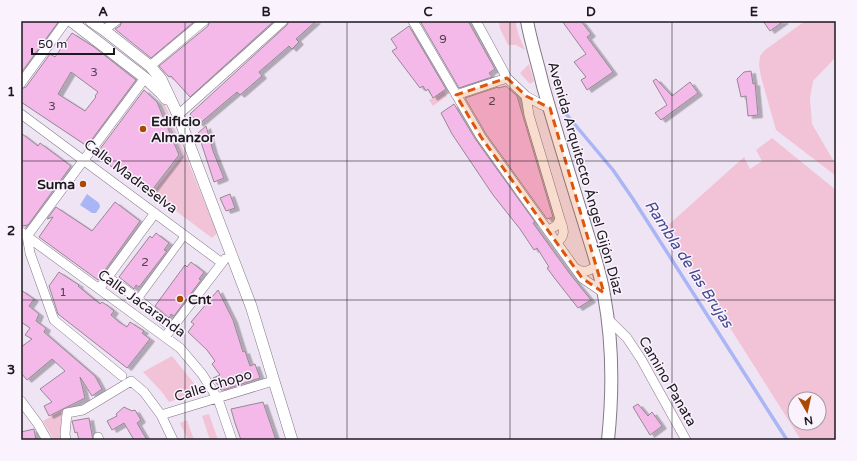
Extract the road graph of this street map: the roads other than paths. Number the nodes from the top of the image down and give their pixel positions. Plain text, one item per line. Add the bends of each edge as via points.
1 (66, 21) edge
2 (71, 21) edge
3 (91, 21) edge
4 (116, 21) edge
5 (204, 21) edge
6 (283, 21) edge
7 (413, 21) edge
8 (476, 21) edge
9 (527, 21) edge
10 (104, 30) junction
11 (150, 66) junction
12 (145, 78) junction
13 (508, 78) junction
14 (21, 83) edge
15 (456, 95) junction
16 (526, 96) junction
17 (550, 108) junction
18 (21, 114) edge
19 (178, 115) junction
20 (85, 160) junction
21 (155, 213) junction
22 (560, 219) junction
23 (549, 230) junction
24 (24, 234) edge
25 (185, 235) junction
26 (557, 242) junction
27 (230, 251) junction
28 (222, 262) junction
29 (596, 263) junction
30 (575, 268) junction
31 (109, 278) junction
32 (99, 289) junction
33 (604, 294) junction
34 (138, 299) junction
35 (608, 319) junction
36 (172, 328) junction
37 (165, 337) junction
38 (122, 376) dead end
39 (273, 381) junction
40 (218, 399) junction
41 (21, 401) edge
42 (161, 415) junction
43 (47, 440) edge
44 (66, 440) edge
45 (173, 440) edge
46 (232, 440) edge
47 (292, 440) edge
48 (608, 440) edge
49 (686, 440) edge

1 - 14 street
2 - 12 street
3 - 10 street
4 - 10 street
5 - 11 street
6 - 19 street
7 - 15 street
8 - 13 street
9 - 17 main road, Avenida Arquitecto Ángel Gijón Díaz
10 - 11 street
11 - 19 street via 161,79
12 - 19 street via 161,92
12 - 20 street
13 - 15 street
13 - 16 street
15 - 23 street via 481,137
16 - 17 street
16 - 22 street via 529,115
17 - 29 main road, Avenida Arquitecto Ángel Gijón Díaz
18 - 20 street, Calle Madreselva
19 - 27 street
20 - 21 street, Calle Madreselva
20 - 24 street
21 - 25 street, Calle Madreselva
21 - 31 street
22 - 23 street via 557,226
22 - 26 street via 564,232
23 - 26 street
24 - 32 street, Calle Jacaranda
24 - 38 street via 54,320
25 - 28 street, Calle Madreselva
25 - 34 street
26 - 30 street
27 - 28 street
27 - 39 street
28 - 36 street
29 - 30 street via 590,271 581,272
29 - 33 main road, Avenida Arquitecto Ángel Gijón Díaz
30 - 33 street via 582,278
31 - 32 street
31 - 34 street, Calle Jacaranda
32 - 37 street, Calle Jacaranda
33 - 35 main road, Avenida Arquitecto Ángel Gijón Díaz
34 - 36 street, Calle Jacaranda
35 - 48 main road, Avenida Arquitecto Ángel Gijón Díaz via 612,381
35 - 49 street, Camino Panata via 627,338 641,359
36 - 37 street
37 - 40 street, Calle Jacaranda via 180,348 202,374
39 - 40 street, Calle Chopo
39 - 47 street
40 - 42 street, Calle Chopo
40 - 46 street, Calle Jacaranda
41 - 43 street
42 - 44 street via 144,392 131,381 83,410 67,413
42 - 45 street

